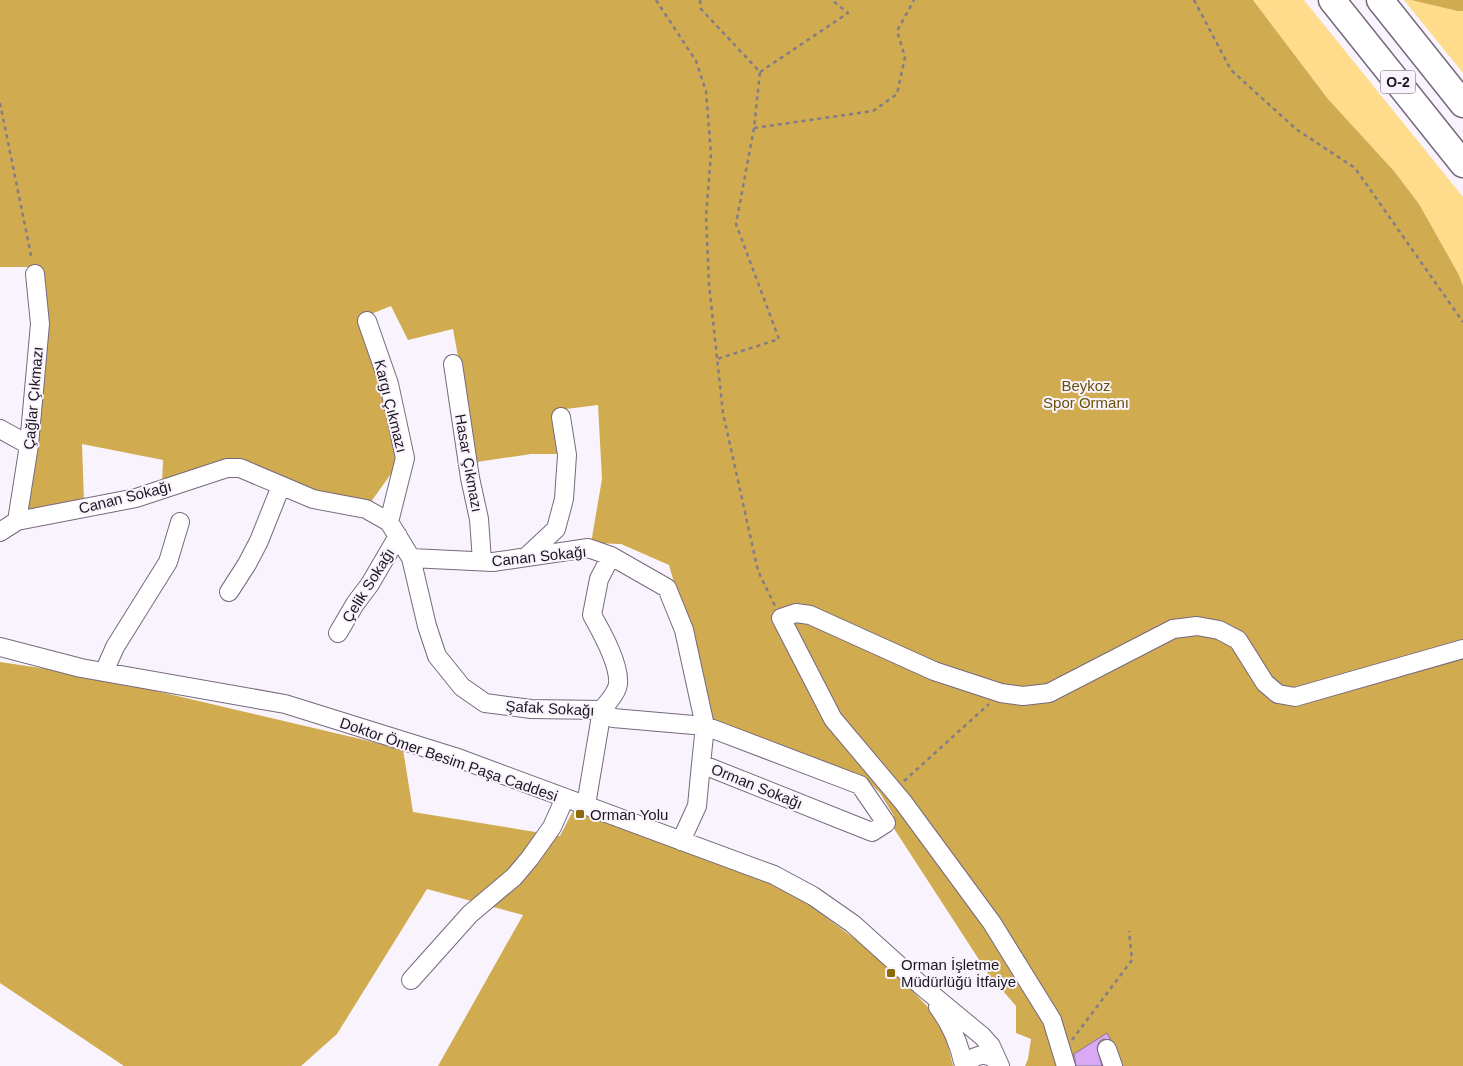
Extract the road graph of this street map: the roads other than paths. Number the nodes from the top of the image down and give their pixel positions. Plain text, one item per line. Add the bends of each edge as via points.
1 (1332, 0) edge
2 (1380, 0) edge
3 (1463, 104) edge
4 (1463, 164) edge
5 (35, 274) road end
6 (366, 321) dead end
7 (453, 364) dead end
8 (561, 416) dead end
9 (0, 429) edge
10 (29, 445) junction
11 (281, 486) junction
12 (17, 521) junction
13 (180, 522) dead end
14 (394, 529) junction
15 (0, 532) edge
16 (611, 556) junction
17 (526, 557) junction
18 (411, 558) junction
19 (482, 561) junction
20 (229, 592) dead end
21 (338, 633) dead end
22 (0, 647) edge
23 (1463, 649) edge
24 (104, 672) junction
25 (602, 710) junction
26 (705, 726) junction
27 (701, 764) junction
28 (565, 798) junction
29 (586, 806) junction
30 (886, 822) joint
31 (681, 841) junction
32 (411, 980) dead end
33 (924, 988) junction
34 (1107, 1049) dead end
35 (1064, 1059) edge
36 (965, 1066) edge
37 (1000, 1066) edge
38 (1114, 1066) edge

1 - 4 highway, O-2
2 - 3 highway, O-2
5 - 10 street, Çağlar Çıkmazı via 40,324
6 - 14 street, Kargı Çıkmazı via 389,384 405,458
7 - 19 street, Hasar Çıkmazı via 479,519
8 - 17 street via 567,455 564,499 556,529
9 - 10 street
10 - 12 street, Çağlar Çıkmazı
11 - 12 street, Canan Sokağı via 240,468 227,468 136,498
11 - 14 street, Canan Sokağı via 313,499 366,509
11 - 20 street via 259,541
12 - 15 street, Canan Sokağı
13 - 24 street via 168,562 115,647
14 - 18 street, Canan Sokağı
14 - 21 street, Çelik Sokağı via 370,584
16 - 17 street, Canan Sokağı via 588,548
16 - 25 street via 599,579 592,614 615,662 618,684
16 - 26 street, Canan Sokağı via 667,588 684,630
17 - 19 street, Canan Sokağı
18 - 19 street, Canan Sokağı
18 - 25 street, Şafak Sokağı via 437,656 462,687 484,703 531,710
22 - 24 street, Doktor Ömer Besim Paşa Caddesi
23 - 35 street via 1295,697 1278,694 1265,683 1238,640 1219,630 1197,626 1173,630 1049,693 1023,696 1001,693 934,671 810,615 796,613 781,618 833,719 893,790 992,923 1052,1020
24 - 28 street, Doktor Ömer Besim Paşa Caddesi via 285,704 455,757
25 - 26 street, Şafak Sokağı via 613,718
25 - 29 street
26 - 27 street, Canan Sokağı
26 - 30 street, Şafak Sokağı via 860,785
27 - 30 street, Orman Sokağı via 872,832
27 - 31 street, Orman Sokağı via 697,806
28 - 29 street, Doktor Ömer Besim Paşa Caddesi
28 - 32 street via 552,827 514,877 470,914
29 - 31 street, Doktor Ömer Besim Paşa Caddesi
31 - 33 street, Doktor Ömer Besim Paşa Caddesi via 774,875 813,896 853,924
33 - 36 street via 948,1020 960,1044
33 - 37 street, Doktor Ömer Besim Paşa Caddesi via 982,1036 991,1046
34 - 38 street
36 - 37 street, Doktor Ömer Besim Paşa Caddesi via 983,1054 994,1058

